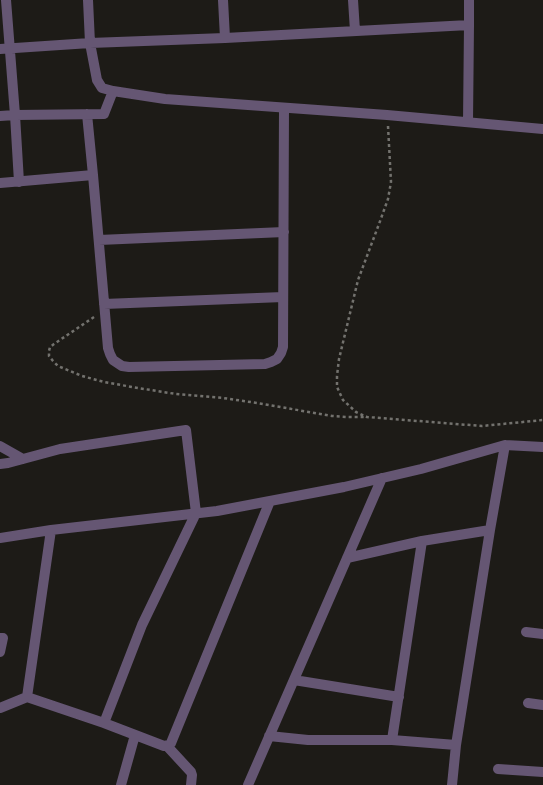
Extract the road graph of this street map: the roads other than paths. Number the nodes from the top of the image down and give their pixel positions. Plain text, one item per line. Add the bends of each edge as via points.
1 (6, 0) edge
2 (88, 0) edge
3 (223, 0) edge
4 (353, 0) edge
5 (469, 0) edge
6 (469, 25) junction
7 (355, 31) junction
8 (226, 38) junction
9 (90, 43) junction
10 (5, 48) edge
11 (112, 91) junction
12 (284, 108) junction
13 (87, 114) junction
14 (15, 115) junction
15 (0, 116) edge
16 (468, 122) junction
17 (543, 129) edge
18 (93, 175) junction
19 (19, 182) junction
20 (0, 183) edge
21 (284, 232) junction
22 (99, 240) junction
23 (283, 297) junction
24 (104, 307) junction
25 (505, 445) junction
26 (0, 446) edge
27 (543, 447) edge
28 (23, 459) junction
29 (0, 464) edge
30 (382, 478) junction
31 (270, 501) junction
32 (196, 513) junction
33 (51, 530) junction
34 (490, 530) junction
35 (0, 538) edge
36 (422, 541) junction
37 (347, 558) junction
38 (526, 632) dead end
39 (543, 634) edge
40 (0, 638) edge
41 (0, 652) edge
42 (294, 680) junction
43 (27, 697) junction
44 (399, 697) junction
45 (528, 703) dead end
46 (543, 705) edge
47 (0, 708) edge
48 (104, 723) junction
49 (135, 735) junction
50 (269, 736) junction
51 (392, 740) junction
52 (456, 745) junction
53 (167, 746) junction
54 (498, 770) dead end
55 (543, 772) edge
56 (121, 785) edge
57 (191, 785) edge
58 (248, 785) edge
59 (452, 785) edge

1 - 10 street
2 - 9 street
3 - 8 street
4 - 7 street
5 - 6 street
6 - 7 street
6 - 16 street
7 - 8 street
8 - 9 street
9 - 10 street
9 - 11 street via 97,80 102,88
10 - 14 street
11 - 12 street via 165,99
11 - 13 street via 104,114
12 - 16 street
12 - 21 street
13 - 14 street
13 - 18 street
14 - 15 street
14 - 19 street
16 - 17 street
18 - 19 street
18 - 22 street
19 - 20 street
21 - 22 street
21 - 23 street
22 - 24 street
23 - 24 street
23 - 24 street via 283,346 277,359 265,364 122,366 113,360 108,348
25 - 27 street
25 - 30 street
25 - 34 street
26 - 28 street
28 - 29 street
28 - 32 street via 60,448 186,430
30 - 31 street
30 - 37 street
31 - 32 street
31 - 53 street via 171,743
32 - 33 street
32 - 48 street via 142,624
33 - 35 street
33 - 43 street
34 - 36 street
34 - 52 street
36 - 37 street
36 - 44 street
37 - 42 street
38 - 39 street
40 - 41 street via 3,638
42 - 44 street
42 - 50 street
43 - 47 street
43 - 48 street
44 - 51 street
45 - 46 street
48 - 49 street
49 - 53 street
49 - 56 street
50 - 51 street via 308,740
50 - 58 street
51 - 52 street
52 - 59 street
53 - 57 street via 191,772
54 - 55 street

